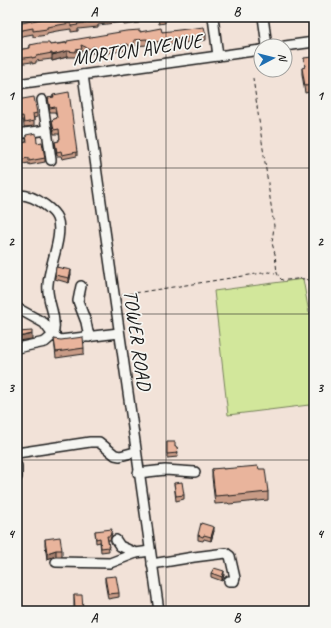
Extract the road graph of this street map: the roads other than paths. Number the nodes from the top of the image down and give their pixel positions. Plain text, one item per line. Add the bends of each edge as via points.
1 (213, 17) edge
2 (263, 17) edge
3 (266, 38) edge
4 (314, 42) edge
5 (293, 45) edge
6 (253, 51) edge
7 (218, 56) junction
8 (83, 75) junction
9 (17, 84) edge
10 (42, 100) dead end
11 (46, 130) junction
12 (17, 134) edge
13 (51, 160) dead end
14 (17, 195) edge
15 (81, 286) dead end
16 (17, 308) edge
17 (119, 333) junction
18 (53, 335) junction
19 (89, 337) junction
20 (17, 348) edge
21 (136, 452) junction
22 (17, 453) edge
23 (17, 466) edge
24 (195, 472) dead end
25 (138, 473) junction
26 (17, 478) edge
27 (116, 540) dead end
28 (150, 551) junction
29 (136, 553) junction
30 (56, 562) dead end
31 (152, 564) junction
32 (229, 581) dead end
33 (159, 611) edge

1 - 7 street
2 - 3 street
4 - 5 street
6 - 7 street, MORTON AVENUE
7 - 8 street, MORTON AVENUE
8 - 9 street, MORTON AVENUE
8 - 17 street, TOWER ROAD
10 - 11 street
11 - 12 street
11 - 13 street
14 - 18 street via 36,198 58,218 58,242 48,284 54,323
15 - 19 street via 78,301 88,326
16 - 18 street via 44,323
17 - 19 street
17 - 21 street, TOWER ROAD
18 - 19 street via 60,340
18 - 20 street via 45,342
21 - 22 street via 115,455 99,442 90,442
21 - 25 street, TOWER ROAD
23 - 26 street
24 - 25 street via 175,470
25 - 28 street, TOWER ROAD
27 - 29 street via 120,546
28 - 29 street
28 - 31 street, TOWER ROAD
29 - 30 street via 110,563
31 - 32 street via 226,553 230,556 235,578 234,581
31 - 33 street, TOWER ROAD

